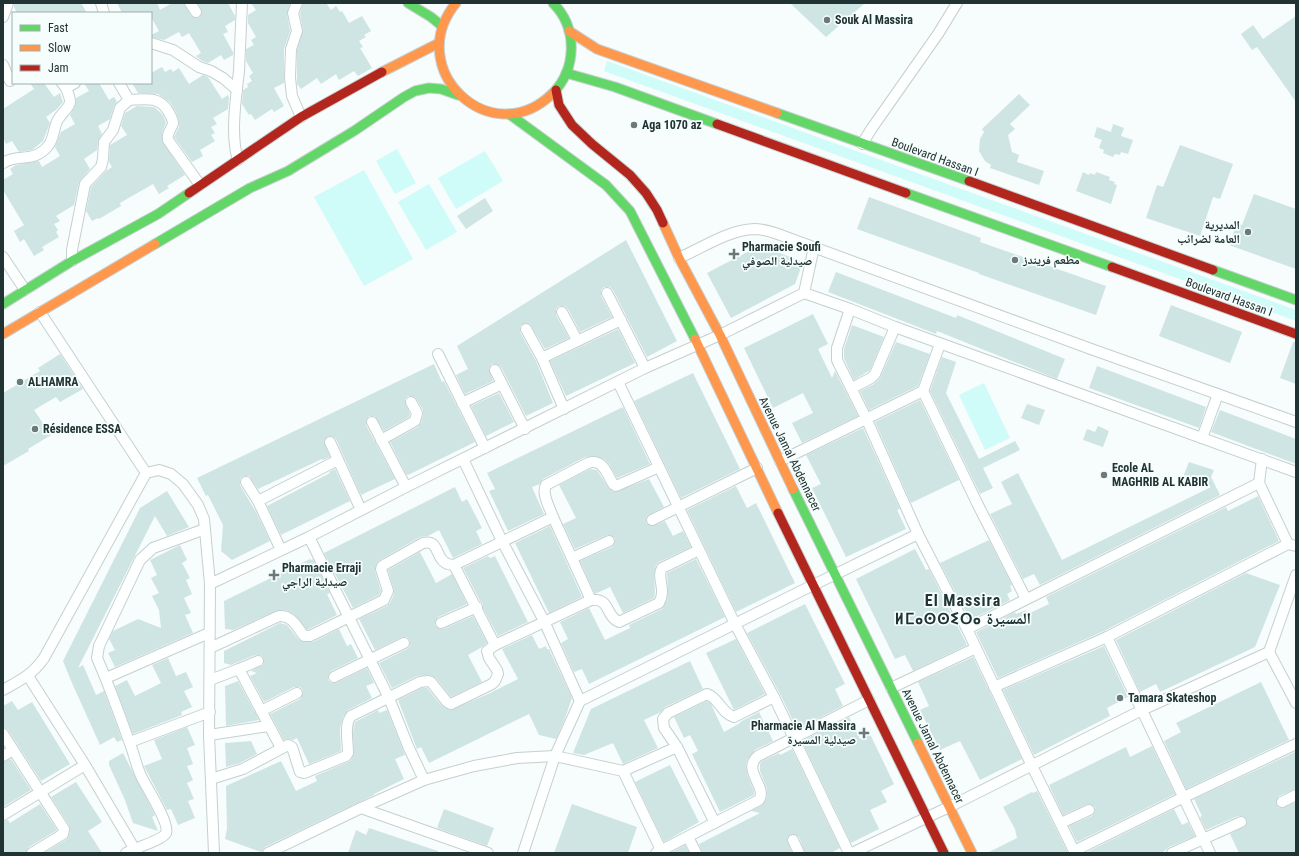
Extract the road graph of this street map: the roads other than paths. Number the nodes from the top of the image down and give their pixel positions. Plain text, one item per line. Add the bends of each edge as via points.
1 (8, 3) edge
2 (190, 3) edge
3 (242, 3) edge
4 (297, 3) edge
5 (408, 3) edge
6 (456, 3) edge
7 (957, 3) edge
8 (555, 4) edge
9 (196, 12) dead end
10 (3, 17) edge
11 (442, 26) junction
12 (569, 31) junction
13 (152, 43) edge
14 (439, 43) junction
15 (3, 65) edge
16 (566, 74) junction
17 (9, 82) edge
18 (120, 84) edge
19 (64, 86) edge
20 (237, 90) junction
21 (556, 90) junction
22 (458, 96) junction
23 (129, 100) junction
24 (509, 114) junction
25 (301, 117) junction
26 (862, 144) junction
27 (238, 160) junction
28 (3, 164) edge
29 (200, 185) junction
30 (814, 247) junction
31 (3, 257) edge
32 (679, 258) junction
33 (72, 261) junction
34 (25, 290) junction
35 (607, 293) dead end
36 (804, 293) junction
37 (1296, 300) edge
38 (3, 304) edge
39 (850, 309) junction
40 (40, 312) junction
41 (562, 312) dead end
42 (621, 320) junction
43 (895, 327) junction
44 (526, 328) dead end
45 (3, 334) edge
46 (1296, 334) edge
47 (720, 335) junction
48 (577, 340) junction
49 (940, 344) junction
50 (698, 345) junction
51 (438, 354) dead end
52 (542, 358) junction
53 (645, 368) junction
54 (495, 370) dead end
55 (618, 382) junction
56 (502, 384) junction
57 (852, 388) junction
58 (923, 390) junction
59 (1218, 394) junction
60 (411, 402) dead end
61 (462, 402) junction
62 (564, 410) junction
63 (866, 418) junction
64 (372, 422) dead end
65 (1296, 422) edge
66 (525, 429) junction
67 (1202, 438) junction
68 (382, 440) junction
69 (330, 442) dead end
70 (485, 448) junction
71 (463, 459) junction
72 (1262, 459) junction
73 (338, 460) junction
74 (780, 461) junction
75 (660, 467) junction
76 (757, 468) junction
77 (1296, 472) edge
78 (146, 473) junction
79 (246, 482) dead end
80 (1259, 483) junction
81 (406, 487) junction
82 (258, 502) junction
83 (678, 507) junction
84 (361, 510) junction
85 (553, 517) junction
86 (652, 520) dead end
87 (205, 530) junction
88 (918, 534) junction
89 (309, 537) junction
90 (502, 541) junction
91 (608, 541) dead end
92 (1292, 545) edge
93 (281, 550) junction
94 (699, 550) junction
95 (572, 558) junction
96 (454, 565) junction
97 (835, 574) junction
98 (1296, 575) edge
99 (210, 584) junction
100 (813, 585) junction
101 (1026, 599) junction
102 (591, 600) junction
103 (477, 607) junction
104 (348, 617) junction
105 (544, 621) junction
106 (441, 623) dead end
107 (735, 624) junction
108 (967, 629) junction
109 (210, 633) junction
110 (1107, 637) junction
111 (404, 643) dead end
112 (496, 645) junction
113 (210, 648) junction
114 (976, 648) junction
115 (1269, 652) junction
116 (370, 659) junction
117 (258, 662) dead end
118 (239, 669) junction
119 (28, 676) junction
120 (334, 677) dead end
121 (106, 678) junction
122 (210, 680) junction
123 (994, 687) junction
124 (891, 688) junction
125 (3, 690) edge
126 (297, 693) dead end
127 (774, 697) junction
128 (388, 698) junction
129 (869, 700) junction
130 (580, 701) junction
131 (1296, 702) edge
132 (1142, 710) junction
133 (261, 711) junction
134 (210, 712) junction
135 (268, 726) junction
136 (3, 734) edge
137 (209, 735) junction
138 (793, 738) junction
139 (130, 742) junction
140 (1296, 744) edge
141 (281, 748) junction
142 (676, 748) junction
143 (13, 750) junction
144 (3, 756) edge
145 (555, 756) junction
146 (85, 765) junction
147 (1032, 766) junction
148 (623, 771) junction
149 (211, 779) junction
150 (424, 780) junction
151 (40, 792) junction
152 (1296, 795) edge
153 (1184, 797) junction
154 (1282, 802) dead end
155 (950, 807) junction
156 (361, 808) junction
157 (1089, 810) dead end
158 (3, 815) edge
159 (927, 818) junction
160 (1241, 822) dead end
161 (715, 823) junction
162 (1061, 823) junction
163 (688, 837) junction
164 (1204, 839) junction
165 (793, 840) dead end
166 (132, 851) edge
167 (658, 852) edge
168 (1075, 852) edge
169 (32, 853) edge
170 (214, 853) edge
171 (268, 853) edge
172 (488, 853) edge
173 (523, 853) edge
174 (696, 853) edge
175 (799, 853) edge
176 (849, 853) edge
177 (852, 853) edge
178 (944, 853) edge
179 (972, 853) edge
180 (1172, 853) edge
181 (1210, 853) edge

1 - 10 street
2 - 9 street
3 - 20 street
4 - 25 street via 293,13 297,31 291,49 290,78 292,96
5 - 11 street
6 - 11 street
7 - 26 street
8 - 12 street via 564,17
11 - 14 street
12 - 16 street via 572,45
12 - 26 street, Boulevard Hassan I via 608,54
13 - 20 street via 173,50 199,67 223,78
14 - 22 street via 440,64 449,85
14 - 25 street
15 - 17 street
16 - 21 street
16 - 46 street, Boulevard Hassan I via 615,86
18 - 23 street
19 - 28 street via 70,98 69,106 59,118 54,137 47,147 32,157 12,159
20 - 27 street via 234,133
21 - 24 street via 543,103 526,111
21 - 32 street, Avenue Jamal Abdennacer via 559,105 572,125 630,175 646,193
22 - 24 street via 490,113
22 - 40 street via 442,89 415,91 288,171 250,188
23 - 29 street via 152,99 165,106 173,121 168,140
23 - 33 street via 120,108 114,130 104,142 101,167 85,184
24 - 50 street via 606,185 630,211
25 - 27 street
26 - 37 street, Boulevard Hassan I
27 - 29 street
29 - 33 street via 158,214
30 - 32 street via 776,233 756,229 743,230
30 - 36 street
30 - 59 street
31 - 34 street
32 - 47 street, Avenue Jamal Abdennacer
33 - 34 street
34 - 38 street
35 - 42 street
36 - 39 street
36 - 47 street
39 - 43 street
39 - 57 street via 837,348 837,360
40 - 45 street
40 - 78 street
41 - 48 street
42 - 48 street
42 - 53 street
43 - 49 street
43 - 57 street via 875,374
44 - 52 street
47 - 50 street
47 - 74 street, Avenue Jamal Abdennacer
48 - 52 street
49 - 58 street
49 - 67 street
50 - 53 street
50 - 76 street
51 - 61 street
52 - 62 street
53 - 55 street
54 - 56 street
55 - 62 street
55 - 75 street
56 - 61 street
56 - 66 street
57 - 63 street
58 - 63 street
58 - 101 street
59 - 65 street
59 - 67 street
60 - 68 street via 417,414 415,422
61 - 70 street
62 - 66 street
63 - 74 street
63 - 88 street
64 - 68 street
66 - 70 street
67 - 72 street
68 - 81 street
69 - 73 street
70 - 71 street
71 - 81 street
71 - 90 street
72 - 77 street
72 - 80 street
73 - 82 street
73 - 84 street
74 - 97 street, Avenue Jamal Abdennacer
75 - 83 street
75 - 85 street via 616,486 601,464 595,461 588,463 544,487 544,494
76 - 83 street
76 - 100 street
78 - 87 street via 159,470 171,474 183,484 198,505 204,519
78 - 119 street via 44,658
79 - 82 street
80 - 92 street
80 - 101 street
81 - 84 street
82 - 93 street
83 - 86 street
83 - 94 street
84 - 89 street
85 - 90 street
85 - 95 street
87 - 99 street
87 - 121 street via 153,548 140,560 99,646 97,658
88 - 97 street
88 - 108 street
89 - 93 street
89 - 104 street
90 - 96 street
90 - 105 street
91 - 95 street
92 - 110 street
93 - 99 street
94 - 102 street via 662,568 659,574 662,594 659,603 622,621 614,619 598,599
94 - 107 street
95 - 102 street
96 - 103 street
96 - 104 street via 444,562 432,544 423,544 382,565 388,591 384,600
97 - 100 street
97 - 124 street, Avenue Jamal Abdennacer
98 - 115 street
99 - 109 street
100 - 107 street
100 - 129 street
101 - 108 street
102 - 105 street
103 - 106 street
103 - 112 street
104 - 113 street via 307,637 286,616 279,616
104 - 116 street
105 - 112 street
105 - 130 street
107 - 127 street
107 - 130 street
108 - 114 street
109 - 113 street
109 - 121 street
110 - 123 street
110 - 132 street
111 - 116 street
112 - 128 street via 487,651 498,674 492,684 451,704 428,680
113 - 122 street
114 - 123 street
114 - 124 street
115 - 131 street
115 - 132 street
116 - 120 street
116 - 128 street
117 - 118 street
118 - 122 street
118 - 133 street
119 - 125 street
119 - 146 street
121 - 139 street
122 - 134 street
123 - 147 street
124 - 155 street, Avenue Jamal Abdennacer
126 - 133 street
127 - 138 street
127 - 142 street via 734,717 707,694 668,713 664,719 664,728
128 - 141 street via 349,718 346,756 304,773 300,772 292,747
128 - 150 street
129 - 138 street
129 - 159 street
130 - 145 street
132 - 147 street
132 - 153 street
133 - 135 street
134 - 137 street
134 - 139 street
135 - 137 street
135 - 141 street
136 - 143 street
137 - 149 street
138 - 161 street via 753,760 752,767 762,794 759,800
138 - 176 street
139 - 166 street via 138,770 167,827 165,835 158,840
140 - 153 street
141 - 149 street via 243,769
142 - 148 street
142 - 161 street
143 - 144 street
143 - 151 street
145 - 148 street
145 - 150 street via 511,759
145 - 173 street
146 - 151 street
146 - 166 street
147 - 155 street
147 - 162 street
148 - 167 street
149 - 170 street
150 - 156 street
151 - 158 street
151 - 169 street via 64,831
152 - 154 street
153 - 164 street
153 - 168 street
155 - 159 street
155 - 179 street, Avenue Jamal Abdennacer
156 - 171 street
156 - 172 street
157 - 162 street
159 - 177 street
159 - 178 street
160 - 164 street
161 - 163 street
162 - 168 street
163 - 167 street
163 - 174 street
164 - 180 street
164 - 181 street
165 - 175 street

